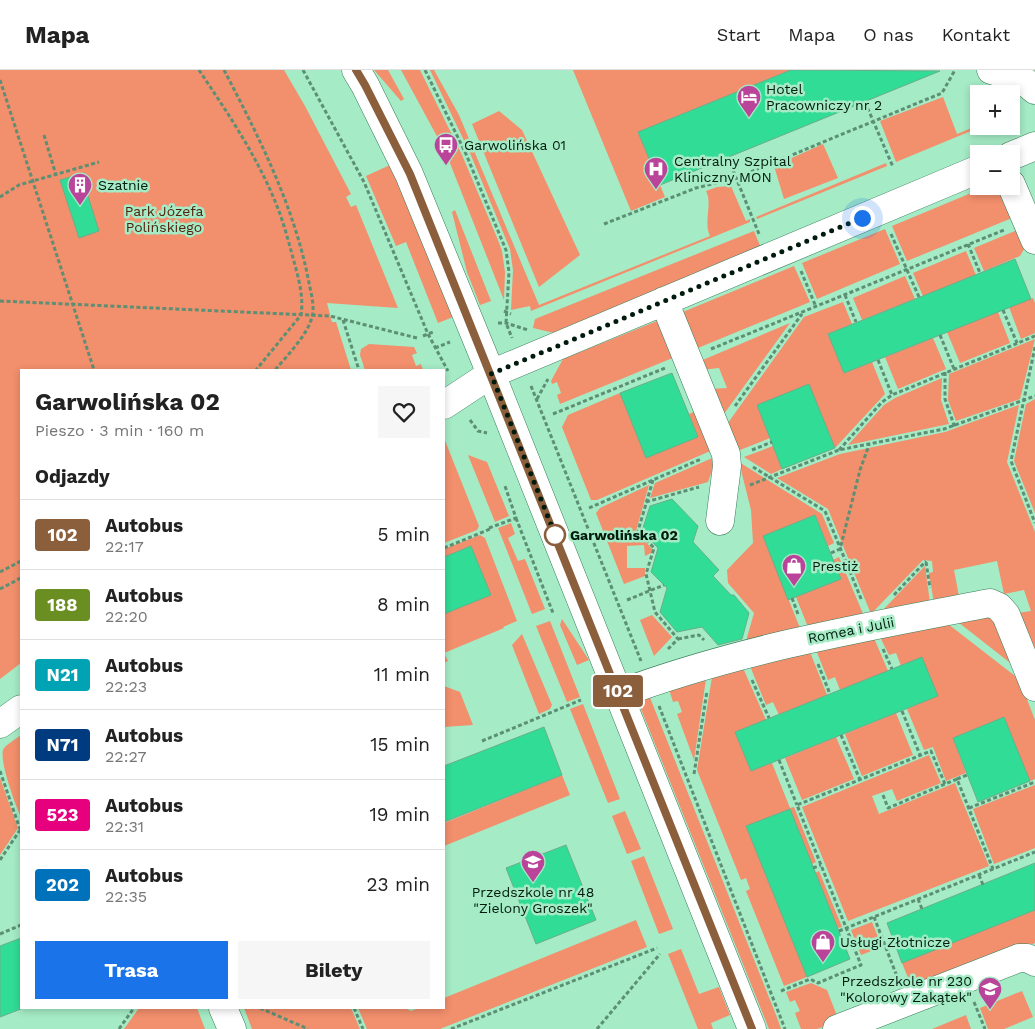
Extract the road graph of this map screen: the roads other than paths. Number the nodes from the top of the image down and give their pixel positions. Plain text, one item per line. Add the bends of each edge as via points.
1 (356, 70) edge
2 (991, 70) edge
3 (1035, 90) edge
4 (1035, 146) edge
5 (1020, 152) edge
6 (970, 173) edge
7 (1016, 195) edge
8 (1035, 240) edge
9 (664, 301) junction
10 (491, 374) junction
11 (452, 400) edge
12 (720, 521) dead end
13 (1035, 687) edge
14 (619, 694) junction
15 (20, 709) edge
16 (0, 724) edge
17 (1035, 962) edge
18 (223, 1009) edge
19 (232, 1029) edge
20 (752, 1029) edge
21 (837, 1029) edge

1 - 10 street via 410,174
2 - 3 street via 1023,80
4 - 5 street
6 - 9 street
7 - 8 street
9 - 10 street
9 - 12 street via 726,454
10 - 11 street
10 - 14 street
13 - 14 street, Romea i Julii via 1006,615 999,606 990,603 808,638 741,655
14 - 20 street
15 - 16 street
17 - 21 street via 1020,958
18 - 19 street

